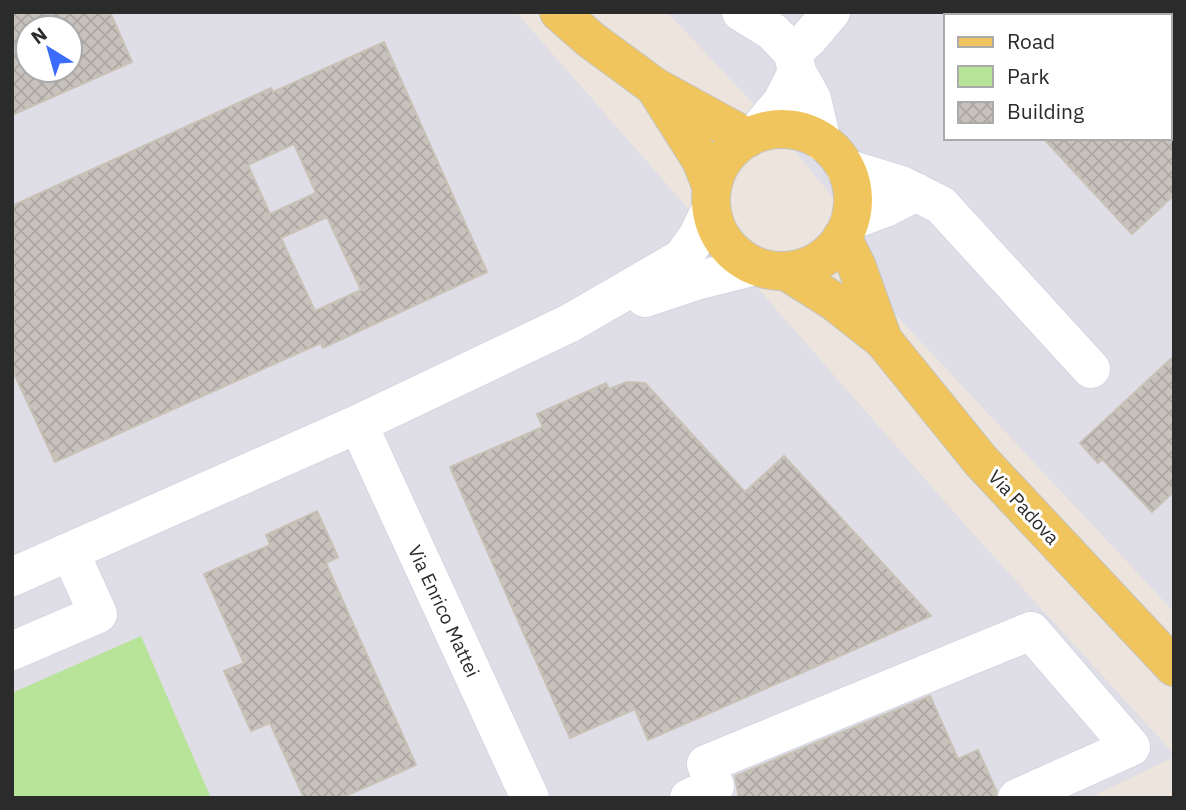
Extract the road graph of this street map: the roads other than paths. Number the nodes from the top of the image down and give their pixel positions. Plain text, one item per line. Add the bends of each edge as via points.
1 (559, 12) edge
2 (741, 12) edge
3 (831, 12) edge
4 (795, 63) junction
5 (654, 87) junction
6 (752, 136) junction
7 (834, 155) junction
8 (916, 192) junction
9 (712, 199) junction
10 (846, 229) junction
11 (770, 268) junction
12 (570, 323) junction
13 (883, 340) junction
14 (1080, 356) dead end
15 (358, 424) junction
16 (71, 552) junction
17 (12, 577) edge
18 (12, 651) edge
19 (1174, 667) edge
20 (530, 798) edge
21 (690, 798) edge
22 (1017, 798) edge

1 - 5 main road
2 - 4 street via 773,32
3 - 4 street
4 - 6 street via 782,102
4 - 7 street
5 - 6 main road
5 - 9 main road via 701,160
6 - 7 main road via 790,130 807,134
6 - 9 main road via 739,143 719,167
7 - 8 street
7 - 10 main road via 851,186 853,204
8 - 10 street
8 - 14 street via 941,205
9 - 11 main road via 717,230 729,247
9 - 12 street via 697,237 682,258
10 - 11 main road via 827,255 808,266
10 - 13 main road, Via Padova
11 - 12 street via 699,280
11 - 13 main road, Via Padova via 835,302
12 - 15 street
13 - 19 main road, Via Padova via 981,461
15 - 16 street
15 - 20 street, Via Enrico Mattei
16 - 17 street
16 - 18 street via 98,614
21 - 22 street via 715,786 706,764 1031,631 1131,747

